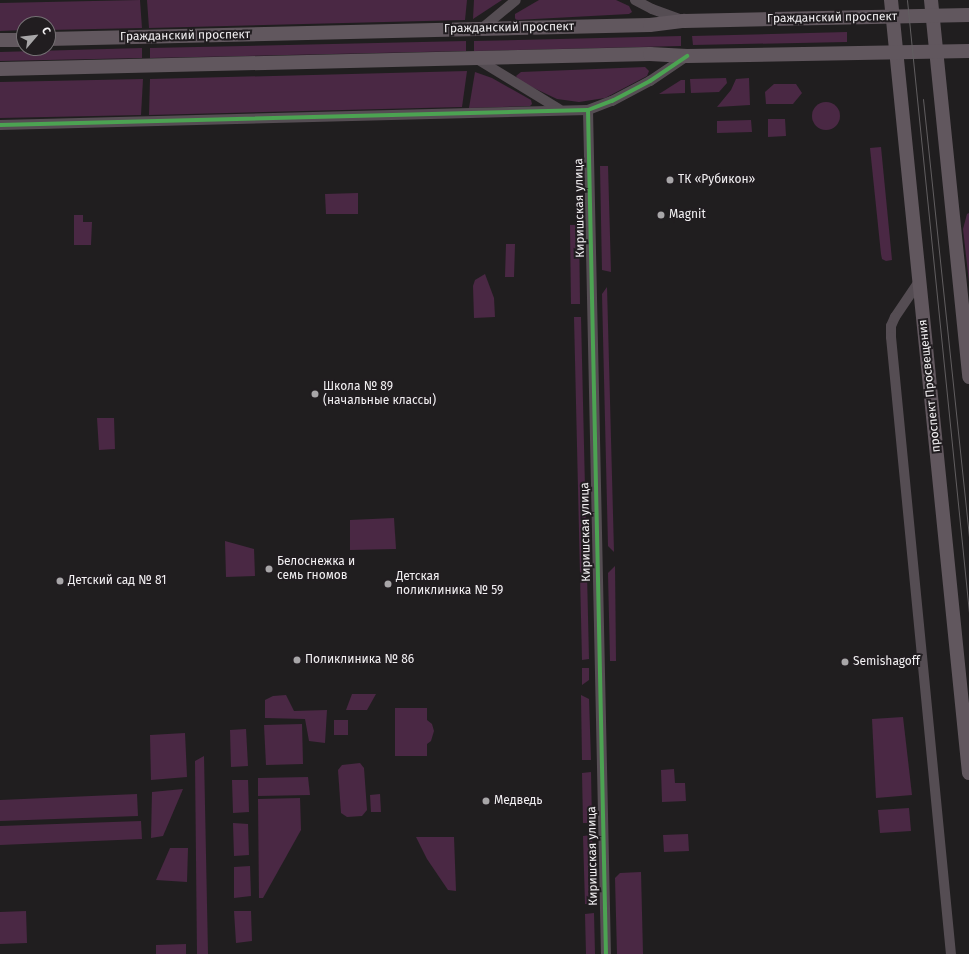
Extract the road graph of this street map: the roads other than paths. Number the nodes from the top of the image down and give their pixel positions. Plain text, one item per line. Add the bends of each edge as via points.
1 (516, 0) edge
2 (635, 0) edge
3 (891, 0) edge
4 (930, 0) edge
5 (969, 15) edge
6 (932, 16) junction
7 (893, 17) junction
8 (684, 21) junction
9 (481, 29) junction
10 (56, 39) edge
11 (0, 40) edge
12 (16, 40) edge
13 (969, 51) edge
14 (936, 52) junction
15 (897, 53) junction
16 (687, 56) junction
17 (477, 59) junction
18 (0, 69) edge
19 (560, 110) junction
20 (588, 110) junction
21 (0, 124) edge
22 (920, 280) junction
23 (969, 377) edge
24 (969, 772) edge
25 (606, 954) edge
26 (951, 954) edge

1 - 9 street
2 - 8 street
3 - 7 main road, проспект Просвещения
4 - 6 main road
5 - 6 main road, Гражданский проспект
6 - 7 main road, Гражданский проспект
6 - 14 main road
7 - 8 main road, Гражданский проспект
7 - 15 main road, проспект Просвещения
8 - 9 main road, Гражданский проспект via 650,25
9 - 10 main road, Гражданский проспект
11 - 12 main road
13 - 14 main road
14 - 15 main road
14 - 23 main road
15 - 16 main road
15 - 22 main road, проспект Просвещения
16 - 17 main road via 650,54
16 - 20 street via 650,81 612,101
17 - 18 main road
17 - 19 street
19 - 20 street
19 - 21 street
20 - 25 street, Киришская улица
22 - 24 main road, проспект Просвещения
22 - 26 street via 895,317 891,326 891,337

